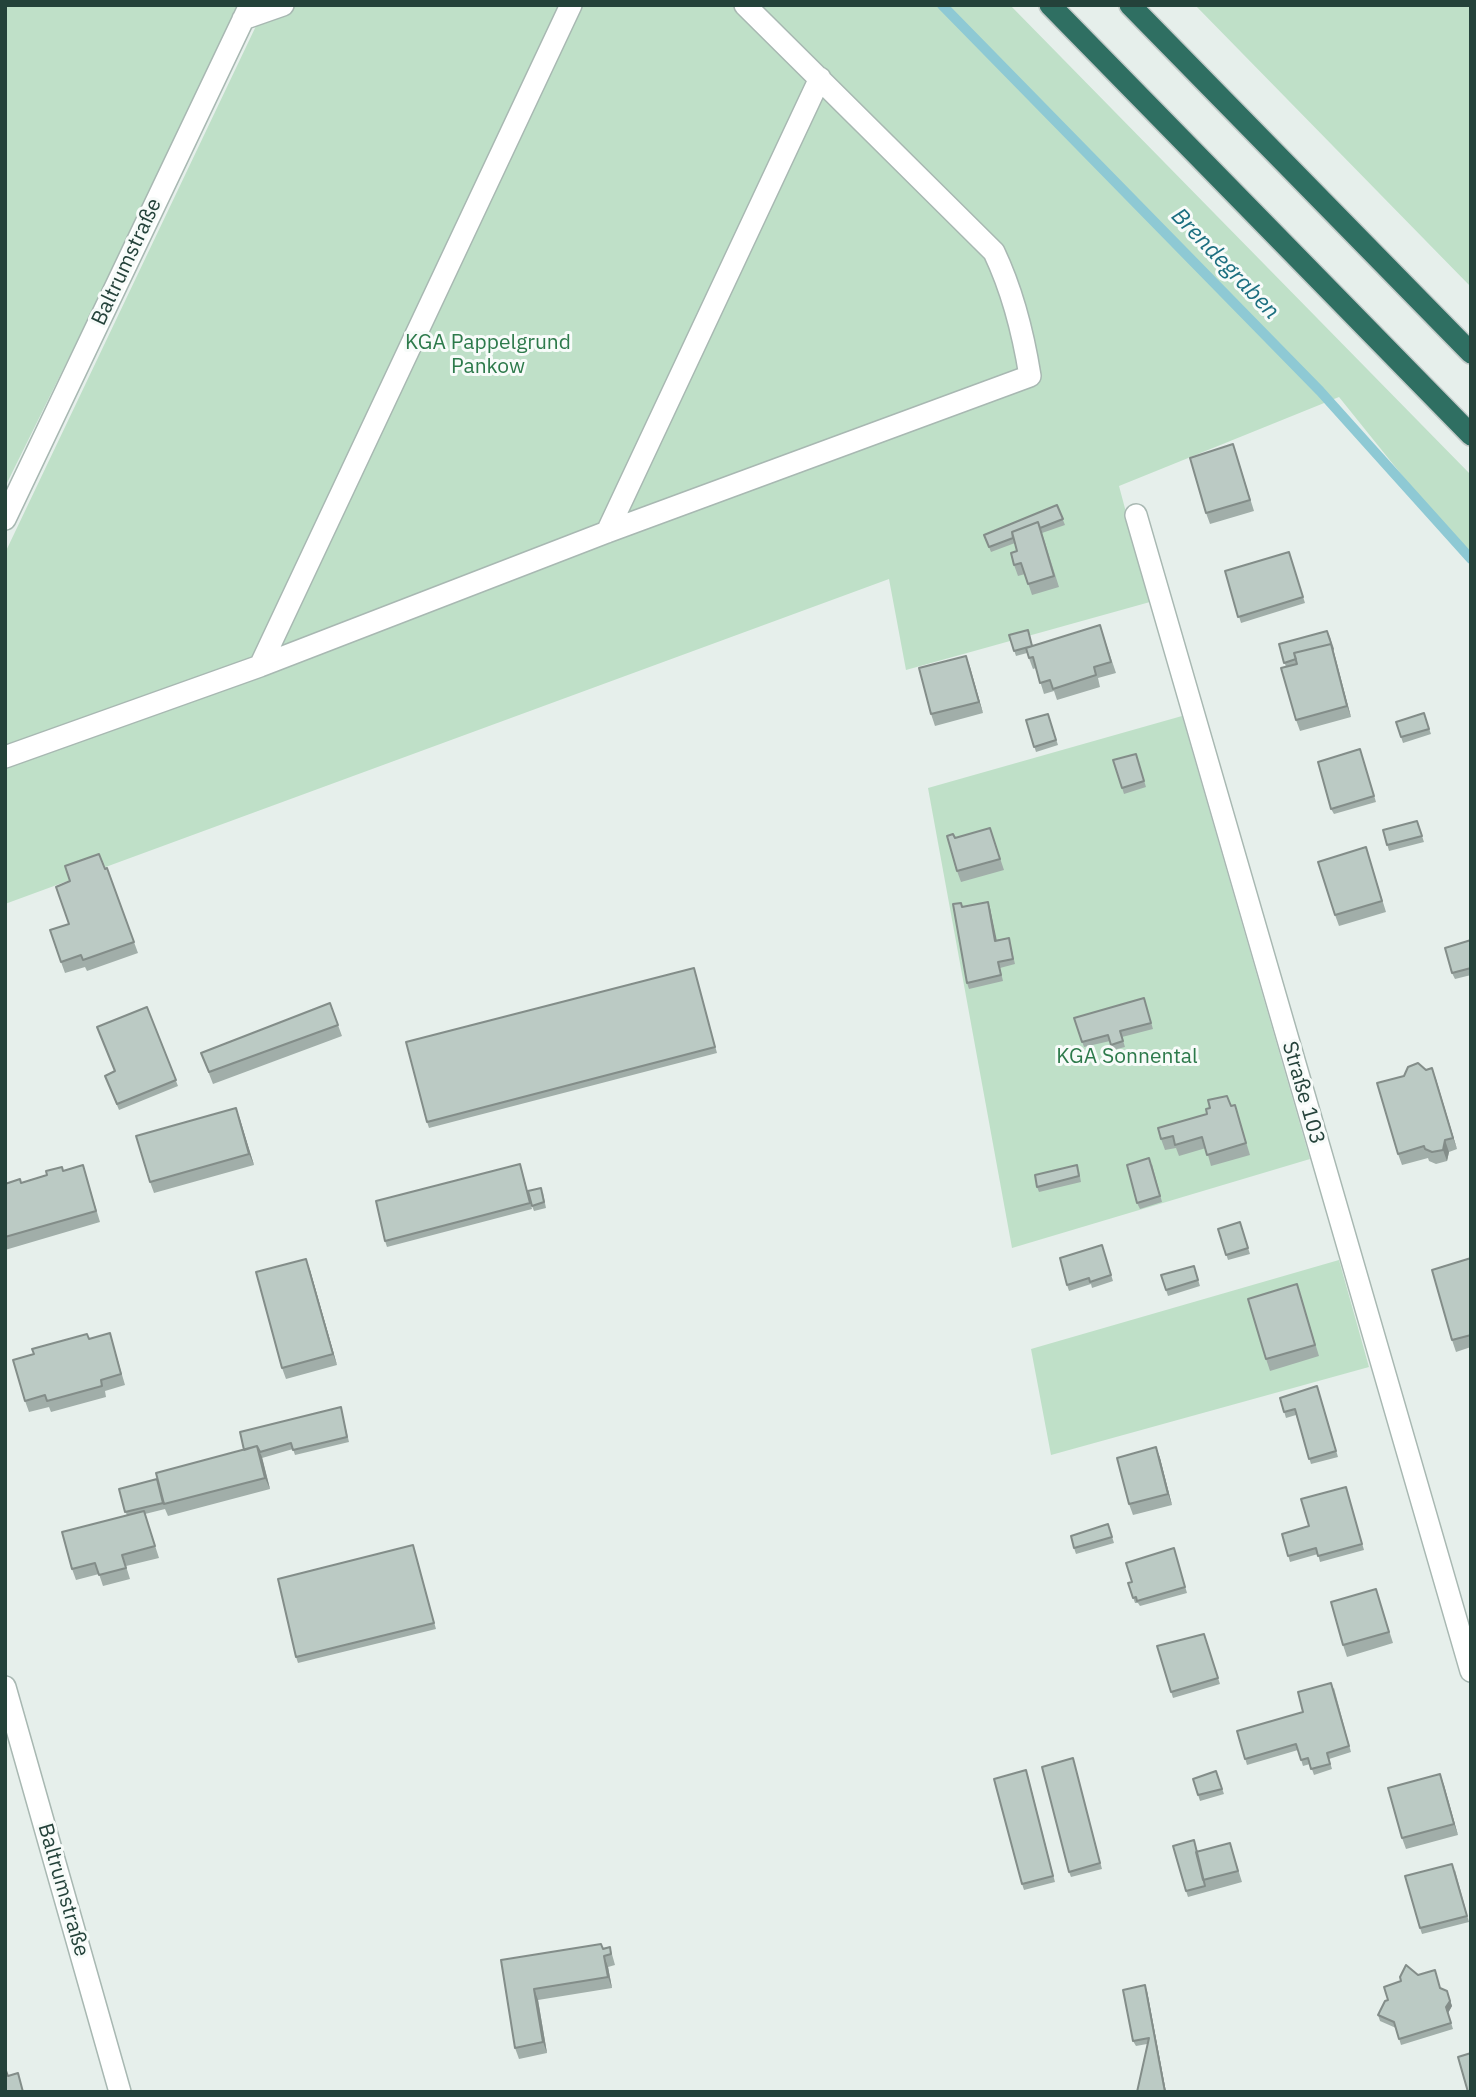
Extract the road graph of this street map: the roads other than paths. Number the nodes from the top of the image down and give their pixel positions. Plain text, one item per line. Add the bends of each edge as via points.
1 (283, 5) edge
2 (571, 5) edge
3 (746, 5) edge
4 (1050, 5) edge
5 (1130, 5) edge
6 (246, 12) edge
7 (820, 78) junction
8 (1471, 353) edge
9 (1471, 435) edge
10 (1136, 515) dead end
11 (5, 519) edge
12 (607, 532) junction
13 (260, 666) junction
14 (5, 757) edge
15 (1471, 1671) edge
16 (5, 1687) edge
17 (120, 2092) edge

1 - 6 street
2 - 13 street
3 - 7 street
4 - 9 highway
5 - 8 highway
6 - 11 street, Baltrumstraße
7 - 12 street
7 - 12 street via 993,252 1023,330 1030,376
10 - 15 street, Straße 103
12 - 13 street
13 - 14 street
16 - 17 street, Baltrumstraße

